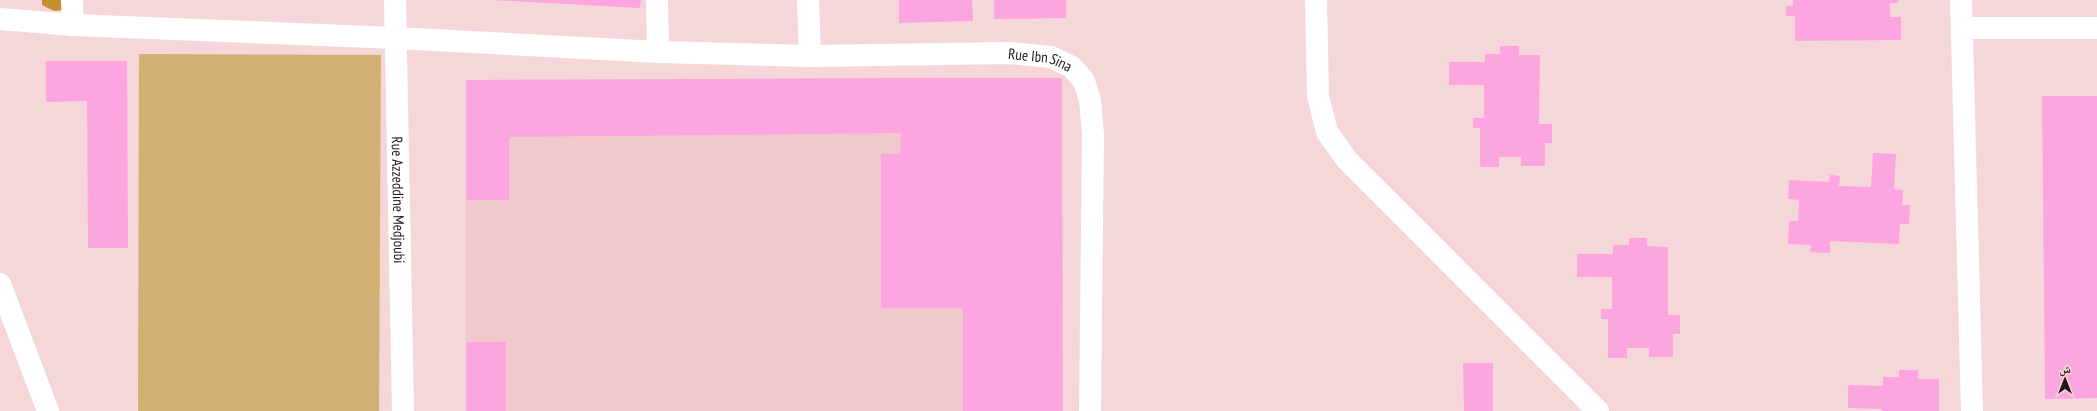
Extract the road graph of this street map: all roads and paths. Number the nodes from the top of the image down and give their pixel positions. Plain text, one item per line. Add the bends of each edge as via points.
1 (72, 0) edge
2 (396, 0) edge
3 (657, 0) edge
4 (808, 0) edge
5 (1316, 0) edge
6 (1961, 0) edge
7 (0, 19) edge
8 (73, 25) junction
9 (1962, 28) junction
10 (2097, 28) edge
11 (396, 38) junction
12 (658, 52) junction
13 (810, 56) junction
14 (0, 284) edge
15 (403, 406) edge
16 (48, 411) edge
17 (1090, 411) edge
18 (1598, 411) edge
19 (1972, 411) edge

1 - 8 street
2 - 11 street, Rue Azzeddine Medjoubi
3 - 12 street
4 - 13 street
5 - 18 street via 1318,96 1327,132 1348,160
6 - 9 street
7 - 8 street, Rue Ibn Sina
8 - 11 street, Rue Ibn Sina
9 - 10 street
9 - 19 street
11 - 12 street, Rue Ibn Sina
11 - 15 street, Rue Azzeddine Medjoubi
12 - 13 street, Rue Ibn Sina
13 - 17 street, Rue Ibn Sina via 1010,53 1051,58 1072,67 1084,81 1090,100 1093,135
14 - 16 street

